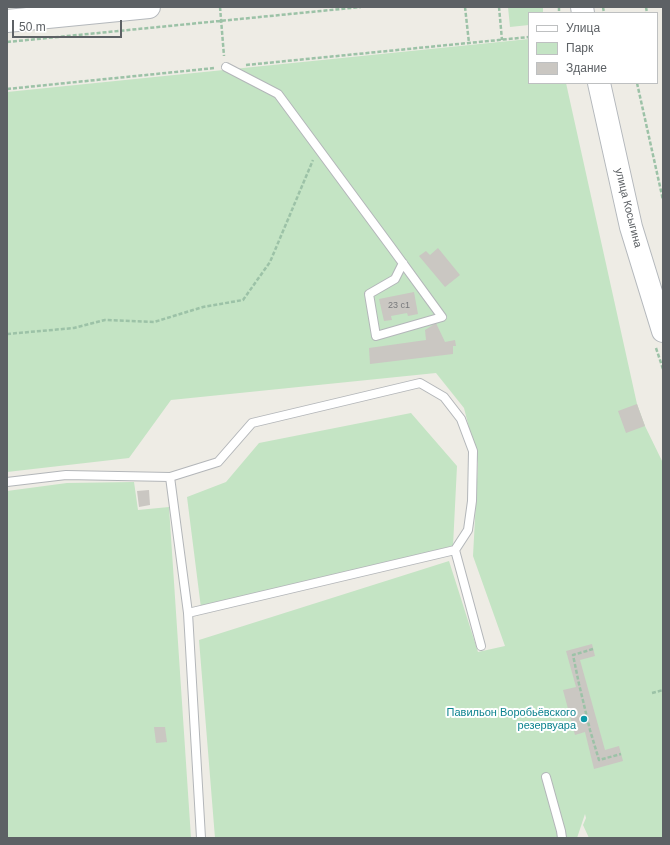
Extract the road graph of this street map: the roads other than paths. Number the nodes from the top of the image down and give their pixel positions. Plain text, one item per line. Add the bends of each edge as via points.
1 (149, 7) edge
2 (7, 21) edge
3 (226, 67) road end
4 (599, 84) edge
5 (403, 263) junction
6 (663, 332) edge
7 (170, 477) junction
8 (7, 482) edge
9 (455, 550) junction
10 (188, 613) junction
11 (481, 646) dead end
12 (546, 777) dead end
13 (201, 838) edge
14 (562, 838) edge

1 - 2 main road
3 - 5 lane via 278,94
4 - 6 main road, улица Косыгина via 630,227
5 - 5 lane via 395,279 369,294 376,336 442,317
7 - 8 lane via 66,475
7 - 9 lane via 218,462 252,423 420,383 444,397 461,419 473,451 472,501 468,530
7 - 10 lane
9 - 10 lane
9 - 11 lane
10 - 13 lane
12 - 14 lane

